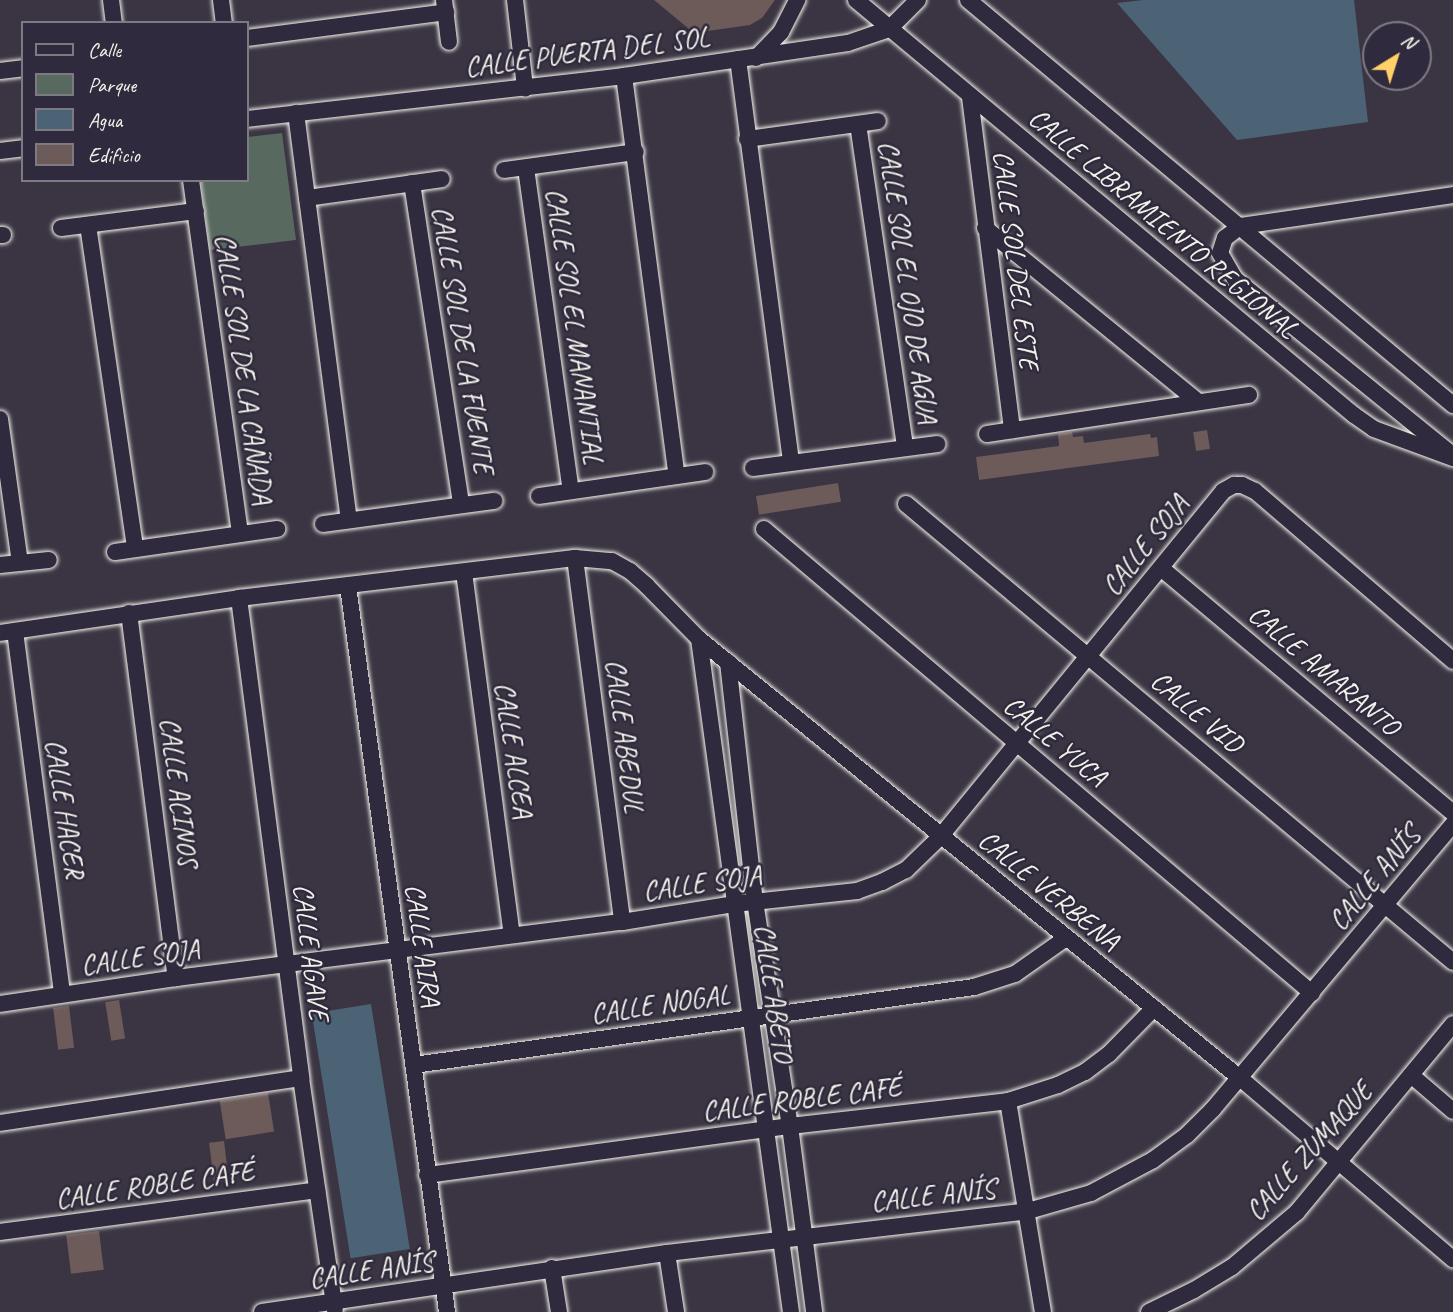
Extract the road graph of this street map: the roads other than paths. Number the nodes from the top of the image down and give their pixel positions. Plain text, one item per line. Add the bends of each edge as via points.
1 (111, 0) edge
2 (221, 0) edge
3 (515, 0) edge
4 (797, 0) edge
5 (856, 0) edge
6 (918, 0) edge
7 (968, 0) edge
8 (445, 6) edge
9 (114, 21) edge
10 (224, 21) edge
11 (890, 29) junction
12 (248, 38) edge
13 (449, 42) dead end
14 (757, 58) junction
15 (738, 60) junction
16 (21, 68) edge
17 (0, 71) edge
18 (624, 76) junction
19 (525, 88) junction
20 (970, 97) junction
21 (296, 113) junction
22 (248, 119) edge
23 (878, 121) dead end
24 (858, 124) junction
25 (747, 139) junction
26 (21, 148) edge
27 (0, 152) edge
28 (636, 152) junction
29 (526, 167) junction
30 (504, 170) dead end
31 (442, 179) dead end
32 (191, 182) edge
33 (412, 183) junction
34 (1453, 195) edge
35 (307, 198) junction
36 (196, 211) junction
37 (88, 225) junction
38 (1241, 226) junction
39 (61, 228) dead end
40 (985, 228) junction
41 (1249, 395) dead end
42 (1198, 402) junction
43 (1453, 405) edge
44 (0, 419) edge
45 (1012, 430) junction
46 (987, 434) dead end
47 (937, 444) dead end
48 (905, 447) junction
49 (1453, 457) edge
50 (791, 461) junction
51 (753, 468) dead end
52 (705, 471) dead end
53 (677, 476) junction
54 (571, 491) junction
55 (539, 496) dead end
56 (494, 501) dead end
57 (461, 504) junction
58 (906, 504) dead end
59 (349, 519) junction
60 (323, 524) dead end
61 (277, 529) dead end
62 (764, 529) dead end
63 (240, 534) junction
64 (135, 548) junction
65 (114, 552) dead end
66 (575, 558) junction
67 (49, 560) dead end
68 (20, 563) junction
69 (0, 565) edge
70 (1161, 568) junction
71 (464, 572) junction
72 (348, 586) junction
73 (239, 598) junction
74 (129, 613) junction
75 (7, 632) edge
76 (699, 639) junction
77 (1088, 655) junction
78 (1453, 661) edge
79 (727, 662) junction
80 (1016, 742) junction
81 (1453, 813) edge
82 (1453, 824) edge
83 (940, 837) junction
84 (755, 901) junction
85 (734, 904) junction
86 (1386, 906) junction
87 (622, 922) junction
88 (512, 935) junction
89 (1066, 938) junction
90 (397, 949) junction
91 (1453, 962) edge
92 (286, 964) junction
93 (176, 978) junction
94 (1312, 993) junction
95 (62, 994) junction
96 (0, 1003) edge
97 (1154, 1008) junction
98 (774, 1015) junction
99 (751, 1018) junction
100 (1453, 1024) edge
101 (414, 1065) junction
102 (1412, 1075) junction
103 (301, 1078) junction
104 (1240, 1078) junction
105 (1008, 1101) junction
106 (1453, 1111) edge
107 (0, 1123) edge
108 (790, 1126) junction
109 (766, 1129) junction
110 (1338, 1162) junction
111 (427, 1175) junction
112 (317, 1190) junction
113 (1028, 1211) junction
114 (0, 1233) edge
115 (804, 1236) junction
116 (781, 1239) junction
117 (667, 1253) junction
118 (1453, 1259) edge
119 (552, 1268) junction
120 (443, 1287) junction
121 (335, 1307) edge
122 (262, 1312) edge
123 (447, 1312) edge
124 (559, 1312) edge
125 (676, 1312) edge
126 (791, 1312) edge
127 (814, 1312) edge
128 (1043, 1312) edge
129 (1149, 1312) edge

1 - 9 street
2 - 10 street
3 - 19 street
4 - 14 street via 781,32
5 - 11 street, CALLE LIBRAMIENTO REGIONAL
6 - 11 street, CALLE PUERTA DEL SOL
7 - 38 street, CALLE LIBRAMIENTO REGIONAL
8 - 12 street
8 - 13 street
11 - 14 street, CALLE PUERTA DEL SOL via 848,43
11 - 20 street, CALLE LIBRAMIENTO REGIONAL
14 - 15 street, CALLE PUERTA DEL SOL
15 - 18 street, CALLE PUERTA DEL SOL
15 - 25 street
16 - 17 street
18 - 19 street, CALLE PUERTA DEL SOL
18 - 28 street
19 - 21 street, CALLE PUERTA DEL SOL
20 - 40 street, CALLE SOL DEL ESTE
20 - 49 street, CALLE LIBRAMIENTO REGIONAL via 1354,415 1395,438
21 - 22 street, CALLE PUERTA DEL SOL
21 - 35 street
23 - 24 street, CALLE SOL EL OJO DE AGUA
24 - 25 street, CALLE SOL EL OJO DE AGUA
24 - 48 street, CALLE SOL EL OJO DE AGUA
25 - 50 street
26 - 27 street
28 - 29 street, CALLE SOL EL MANANTIAL
28 - 53 street
29 - 30 street, CALLE SOL EL MANANTIAL
29 - 54 street, CALLE SOL EL MANANTIAL
31 - 33 street, CALLE SOL DE LA FUENTE
32 - 36 street, CALLE SOL DE LA CAÑADA
33 - 35 street, CALLE SOL DE LA FUENTE
33 - 57 street, CALLE SOL DE LA FUENTE
34 - 38 street
35 - 59 street
36 - 37 street, CALLE SOL DE LA CAÑADA
36 - 63 street, CALLE SOL DE LA CAÑADA
37 - 39 street, CALLE SOL DE LA CAÑADA
37 - 64 street
38 - 43 street, CALLE LIBRAMIENTO REGIONAL
38 - 49 street via 1225,238 1220,253 1235,279
40 - 42 street
40 - 45 street, CALLE SOL DEL ESTE
41 - 42 street
42 - 45 street
44 - 68 street
45 - 46 street
47 - 48 street, CALLE SOL EL OJO DE AGUA
48 - 50 street, CALLE SOL EL OJO DE AGUA
50 - 51 street, CALLE SOL EL OJO DE AGUA
52 - 53 street, CALLE SOL EL MANANTIAL
53 - 54 street, CALLE SOL EL MANANTIAL
54 - 55 street, CALLE SOL EL MANANTIAL
56 - 57 street, CALLE SOL DE LA FUENTE
57 - 59 street, CALLE SOL DE LA FUENTE
58 - 77 street, CALLE VID
59 - 60 street, CALLE SOL DE LA FUENTE
61 - 63 street, CALLE SOL DE LA CAÑADA
62 - 80 street, CALLE YUCA
63 - 64 street, CALLE SOL DE LA CAÑADA
64 - 65 street, CALLE SOL DE LA CAÑADA
66 - 71 street
66 - 76 street, CALLE VERBENA via 612,561 630,571
66 - 87 street, CALLE ABEDUL
67 - 68 street
68 - 69 street
70 - 77 street, CALLE SOJA
70 - 78 street, CALLE SOJA via 1223,491 1242,485 1255,491
70 - 81 street, CALLE AMARANTO
71 - 72 street
71 - 88 street, CALLE ALCEA
72 - 73 street
72 - 90 street, CALLE AIRA
73 - 74 street
73 - 92 street, CALLE AGAVE
74 - 75 street
74 - 93 street, CALLE ACINOS
75 - 95 street, CALLE HACER
76 - 79 street, CALLE VERBENA
76 - 85 street, CALLE ABETO
77 - 80 street, CALLE SOJA
77 - 86 street, CALLE VID
79 - 83 street, CALLE VERBENA
79 - 84 street, CALLE ABETO
80 - 83 street, CALLE SOJA
80 - 94 street, CALLE YUCA
82 - 86 street, CALLE ANÍS
83 - 84 street, CALLE SOJA via 906,870 857,891
83 - 89 street, CALLE VERBENA
84 - 85 street, CALLE SOJA
84 - 98 street, CALLE ABETO
85 - 87 street, CALLE SOJA
85 - 99 street, CALLE ABETO
86 - 91 street, CALLE VID
86 - 94 street, CALLE ANÍS
87 - 88 street, CALLE SOJA
88 - 90 street, CALLE SOJA
89 - 97 street, CALLE VERBENA
89 - 98 street, CALLE NOGAL via 1015,974 974,988
90 - 92 street, CALLE SOJA
90 - 101 street, CALLE AIRA
92 - 93 street, CALLE SOJA
92 - 103 street, CALLE AGAVE
93 - 95 street, CALLE SOJA
94 - 104 street, CALLE ANÍS
95 - 96 street, CALLE SOJA
97 - 104 street, CALLE VERBENA
97 - 105 street, CALLE ROBLE CAFÉ via 1085,1072
98 - 99 street, CALLE NOGAL
98 - 108 street, CALLE ABETO
99 - 101 street, CALLE NOGAL
99 - 109 street, CALLE ABETO
100 - 102 street, CALLE ZUMAQUE
101 - 111 street, CALLE AIRA
102 - 106 street
102 - 110 street, CALLE ZUMAQUE
103 - 107 street
103 - 112 street, CALLE AGAVE
104 - 110 street, CALLE VERBENA
104 - 113 street, CALLE ANÍS via 1187,1135 1153,1160 1091,1193
105 - 108 street, CALLE ROBLE CAFÉ
105 - 113 street
108 - 109 street, CALLE ROBLE CAFÉ
108 - 115 street, CALLE ABETO
109 - 111 street, CALLE ROBLE CAFÉ
109 - 116 street, CALLE ABETO
110 - 118 street, CALLE VERBENA
110 - 129 street, CALLE ZUMAQUE via 1269,1238 1194,1290
111 - 120 street, CALLE AIRA
112 - 114 street, CALLE ROBLE CAFÉ
112 - 121 street, CALLE AGAVE
113 - 115 street, CALLE ANÍS
113 - 128 street
115 - 116 street, CALLE ANÍS
115 - 127 street, CALLE ABETO
116 - 117 street, CALLE ANÍS
116 - 126 street, CALLE ABETO
117 - 119 street, CALLE ANÍS
117 - 125 street
119 - 120 street, CALLE ANÍS
119 - 124 street
120 - 121 street, CALLE ANÍS
120 - 123 street, CALLE AIRA
121 - 122 street, CALLE ANÍS

